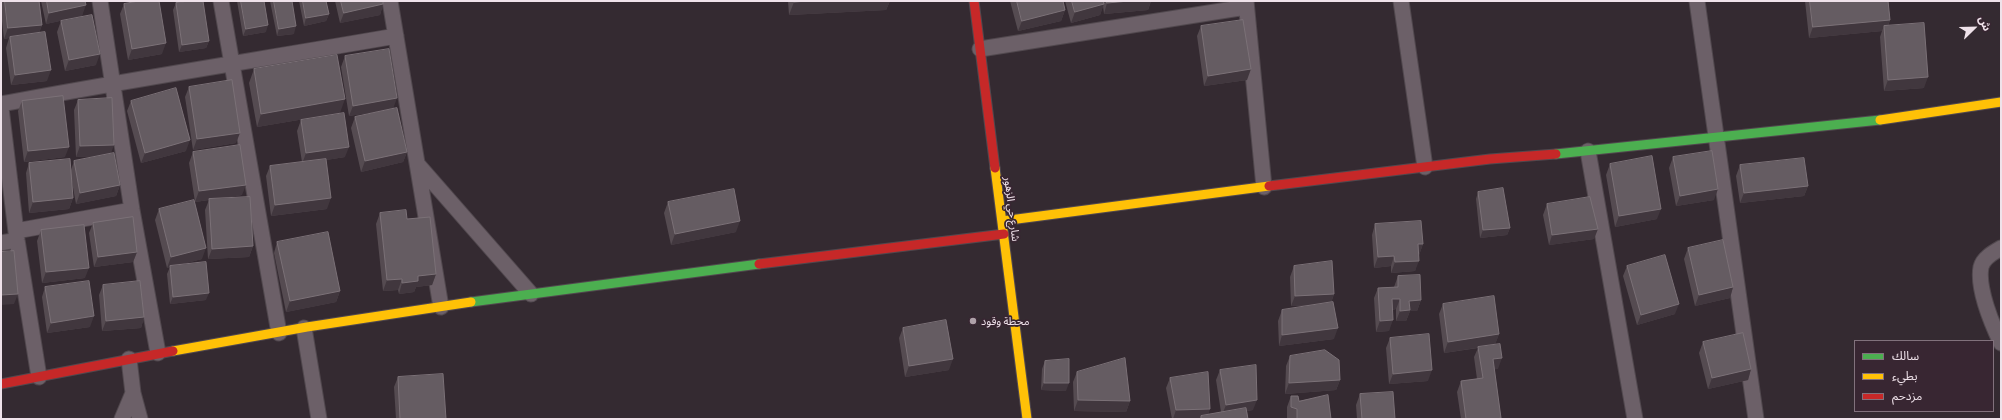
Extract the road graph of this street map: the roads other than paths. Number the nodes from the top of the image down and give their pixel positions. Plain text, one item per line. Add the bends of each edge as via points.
1 (100, 1) edge
2 (221, 1) edge
3 (390, 1) edge
4 (974, 1) edge
5 (1401, 1) edge
6 (1697, 1) edge
7 (1246, 4) edge
8 (396, 36) junction
9 (980, 49) junction
10 (232, 65) junction
11 (113, 83) junction
12 (2001, 102) edge
13 (1, 104) edge
14 (1, 108) edge
15 (1717, 137) junction
16 (1588, 151) junction
17 (419, 165) junction
18 (1425, 167) junction
19 (1264, 187) junction
20 (132, 210) junction
21 (1002, 221) junction
22 (1004, 234) junction
23 (17, 236) junction
24 (1, 243) edge
25 (2001, 248) edge
26 (531, 294) junction
27 (441, 307) junction
28 (304, 328) junction
29 (279, 333) junction
30 (2001, 343) edge
31 (158, 353) junction
32 (129, 359) junction
33 (40, 376) junction
34 (1, 384) edge
35 (133, 393) junction
36 (122, 419) edge
37 (140, 419) edge
38 (319, 419) edge
39 (1027, 419) edge
40 (1635, 419) edge
41 (1756, 419) edge

1 - 11 street
2 - 10 street
3 - 8 street
4 - 9 street, شارع حي الزهور
5 - 18 street
6 - 15 street
7 - 9 street
7 - 19 street
8 - 10 street
8 - 17 street
9 - 21 street, شارع حي الزهور
10 - 11 street
10 - 29 street
11 - 13 street
11 - 20 street
12 - 15 street via 1885,119
14 - 23 street
15 - 16 street
15 - 41 street
16 - 18 street
16 - 40 street
17 - 26 street
17 - 27 street
18 - 19 street
19 - 21 street
20 - 23 street
20 - 31 street
21 - 22 street, شارع حي الزهور
22 - 26 street
22 - 39 street, شارع حي الزهور
23 - 24 street
23 - 33 street
25 - 30 street via 1987,257 1981,266 1981,285
26 - 27 street
27 - 28 street
28 - 29 street
28 - 38 street
29 - 31 street
31 - 32 street
32 - 33 street
32 - 35 street
33 - 34 street
35 - 36 street
35 - 37 street

